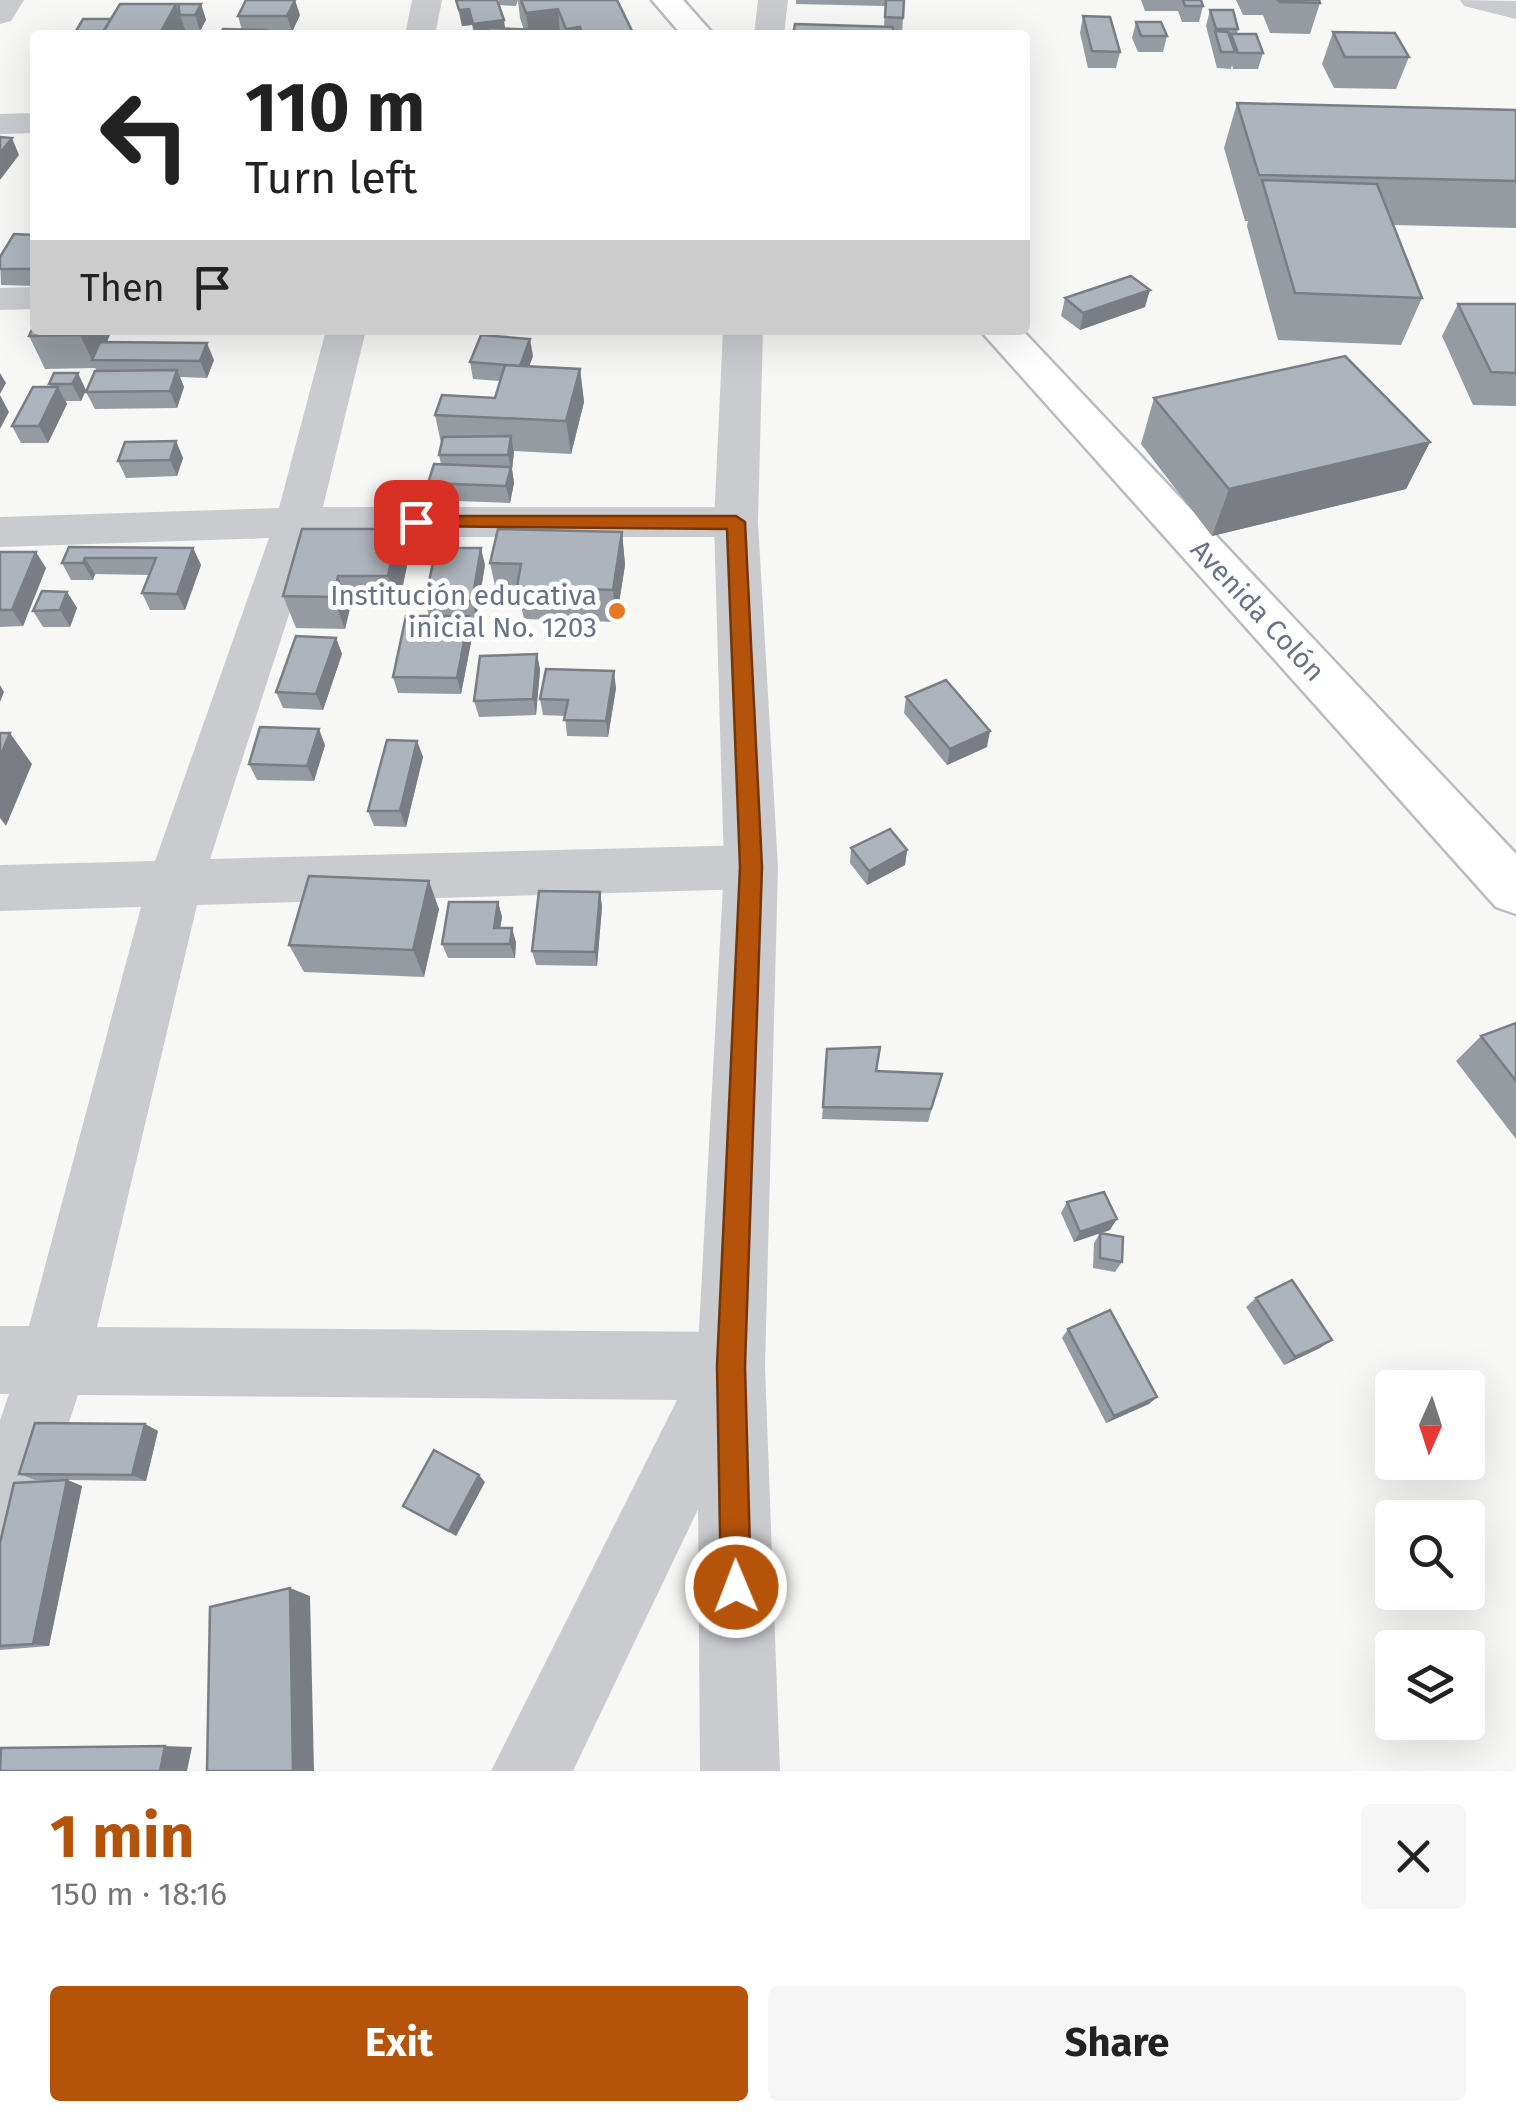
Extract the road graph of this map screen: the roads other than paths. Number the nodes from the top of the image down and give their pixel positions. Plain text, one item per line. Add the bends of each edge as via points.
1 (9, 0) edge
2 (427, 0) edge
3 (666, 0) edge
4 (773, 0) edge
5 (1475, 0) edge
6 (1516, 10) edge
7 (0, 15) edge
8 (421, 30) edge
9 (694, 30) edge
10 (770, 30) edge
11 (30, 122) edge
12 (0, 124) edge
13 (30, 298) edge
14 (0, 299) edge
15 (345, 335) edge
16 (743, 335) edge
17 (1005, 335) edge
18 (296, 522) junction
19 (736, 522) junction
20 (0, 532) edge
21 (751, 867) junction
22 (174, 886) junction
23 (0, 888) edge
24 (1516, 891) edge
25 (27, 1361) edge
26 (731, 1366) junction
27 (0, 1528) edge
28 (531, 1771) edge
29 (740, 1771) edge

1 - 7 street
2 - 8 street
3 - 9 main road
4 - 10 street
5 - 6 street
11 - 12 street
13 - 14 street
15 - 18 street
16 - 19 street
17 - 24 main road, Avenida Colón
18 - 19 street
18 - 20 street
18 - 22 street
19 - 21 street
21 - 22 street
21 - 26 street
22 - 23 street
22 - 25 street
25 - 26 street
25 - 27 street
26 - 28 street
26 - 29 street

